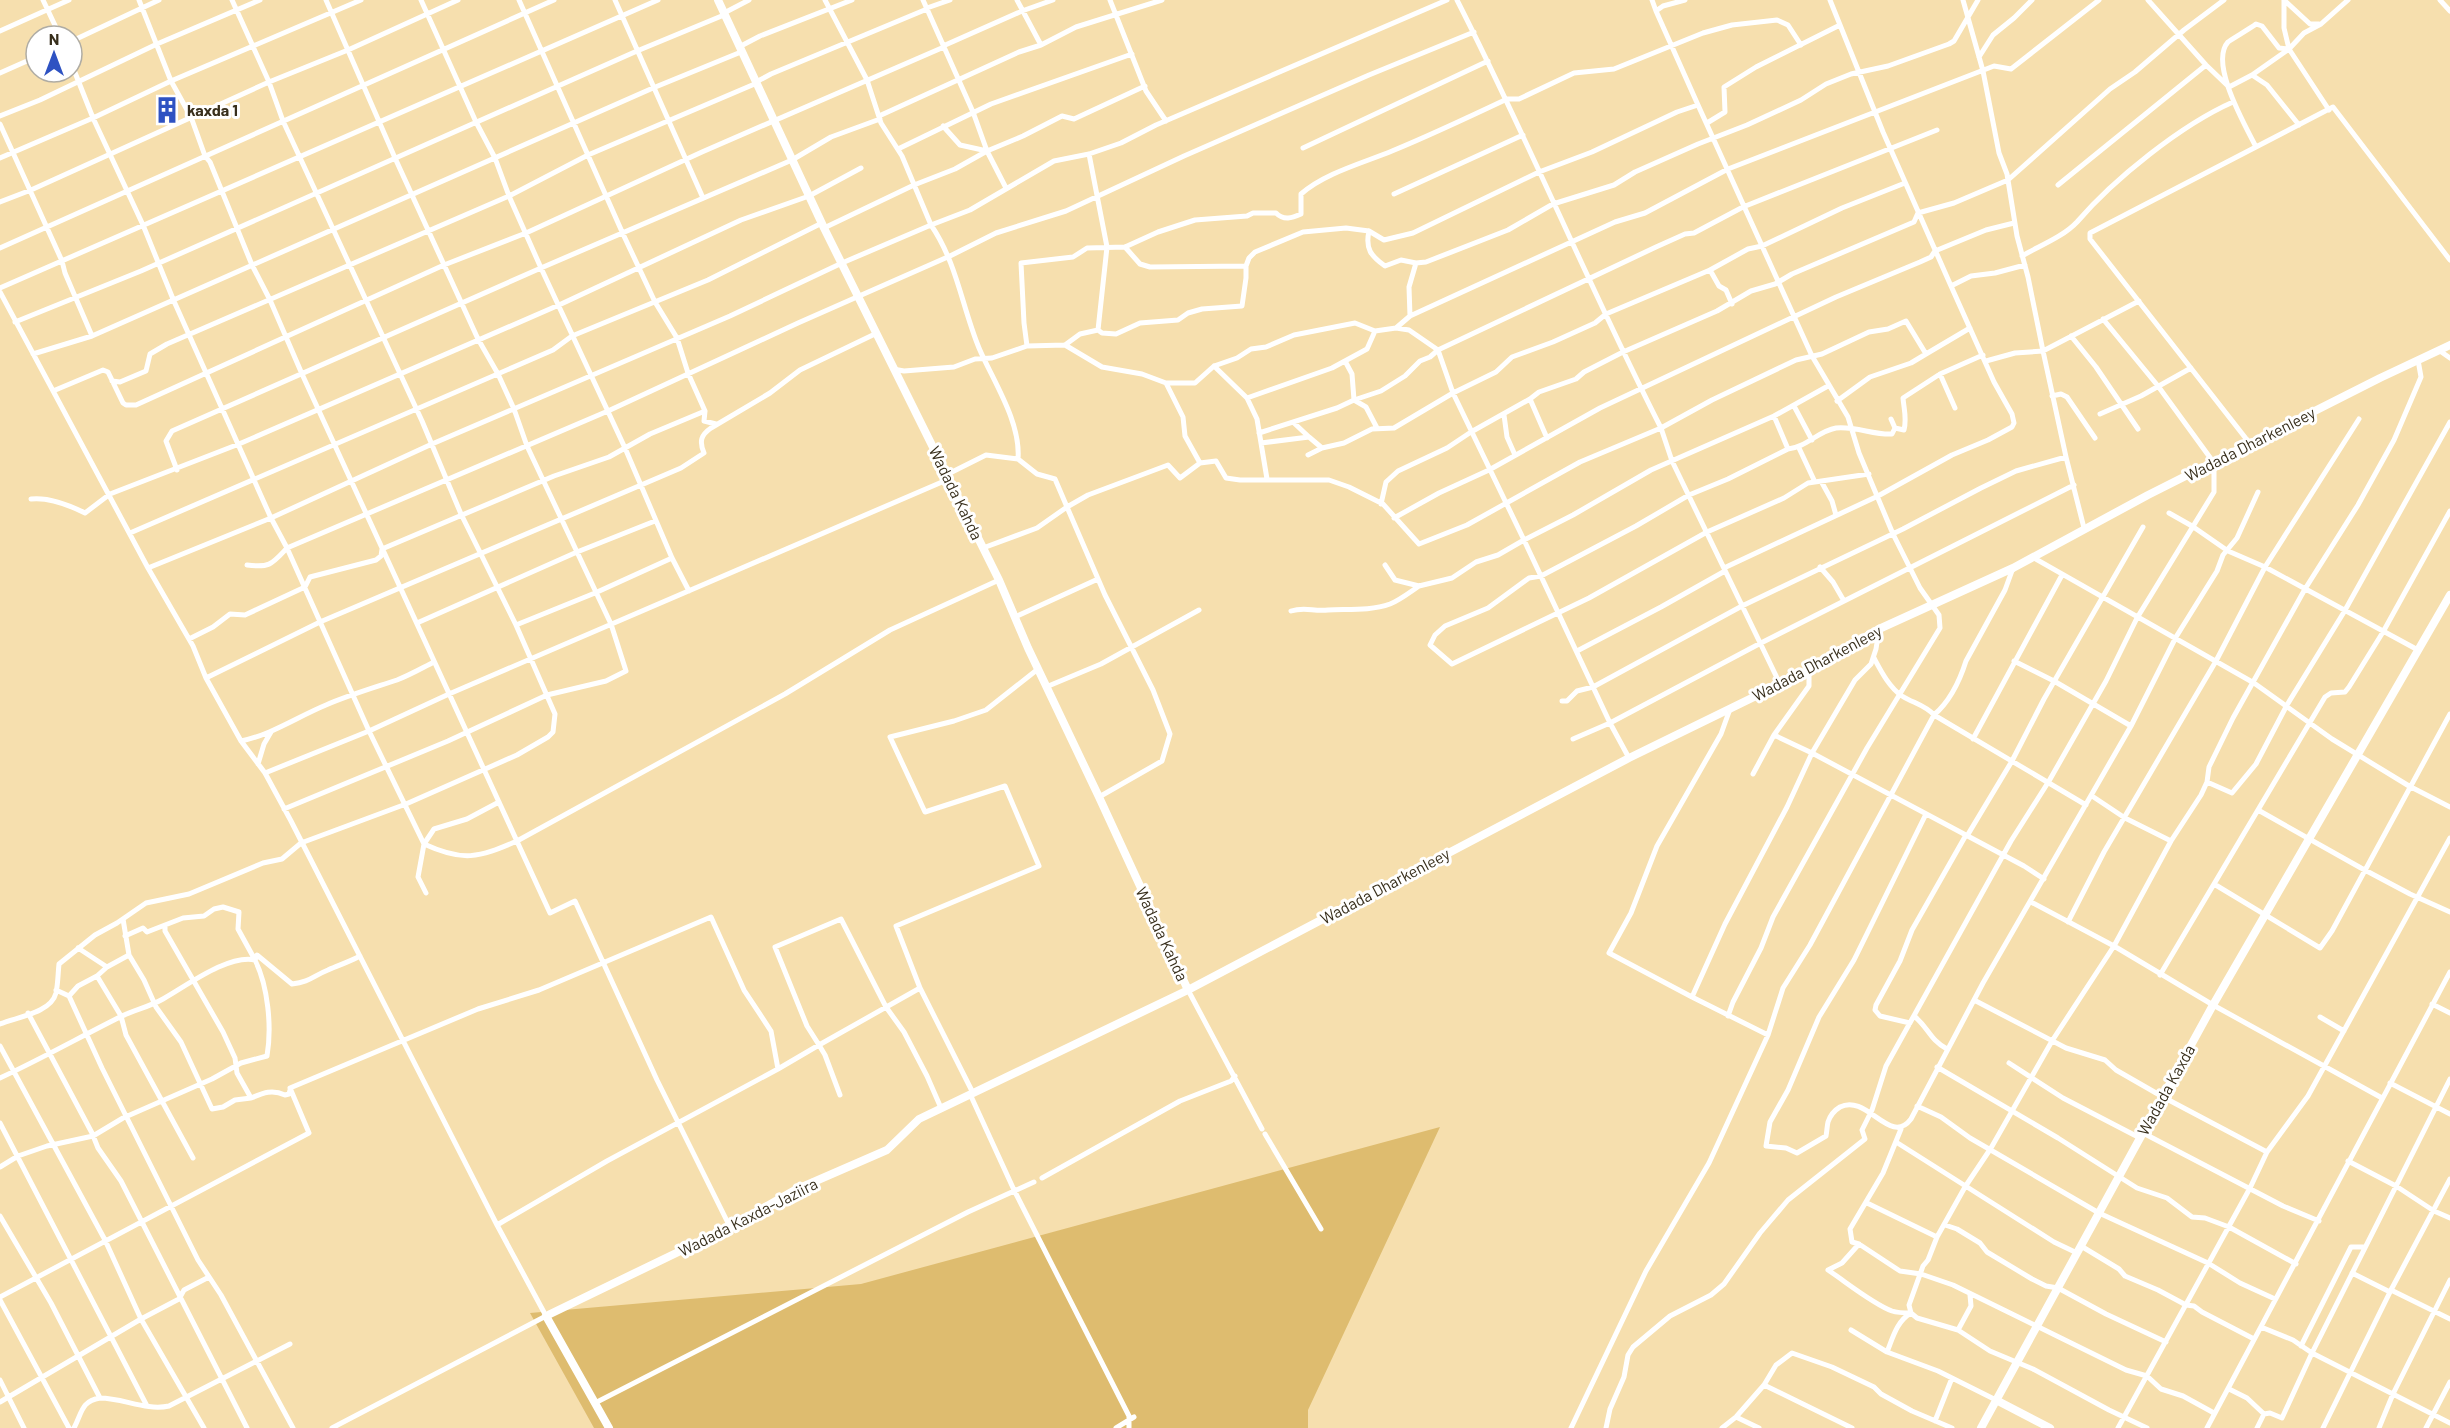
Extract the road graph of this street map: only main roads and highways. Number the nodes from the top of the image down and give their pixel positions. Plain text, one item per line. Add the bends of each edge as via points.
1 (718, 0) edge
2 (2450, 345) edge
3 (2450, 595) edge
4 (1188, 990) junction
5 (1996, 1400) junction
6 (609, 1428) edge
7 (1981, 1428) edge
8 (2050, 1428) edge

1 - 4 main road, Wadada Kahda via 858,298 999,580
2 - 4 main road, Wadada Dharkenleey via 2084,528 2013,568 1879,629 1809,670 1629,759
3 - 5 main road, Wadada Kaxda via 2213,1005
4 - 6 main road, Wadada Kaxda-Jaziira via 919,1119 887,1150 795,1190 730,1227 546,1316
5 - 7 main road, Wadada Kaxda
5 - 8 main road

